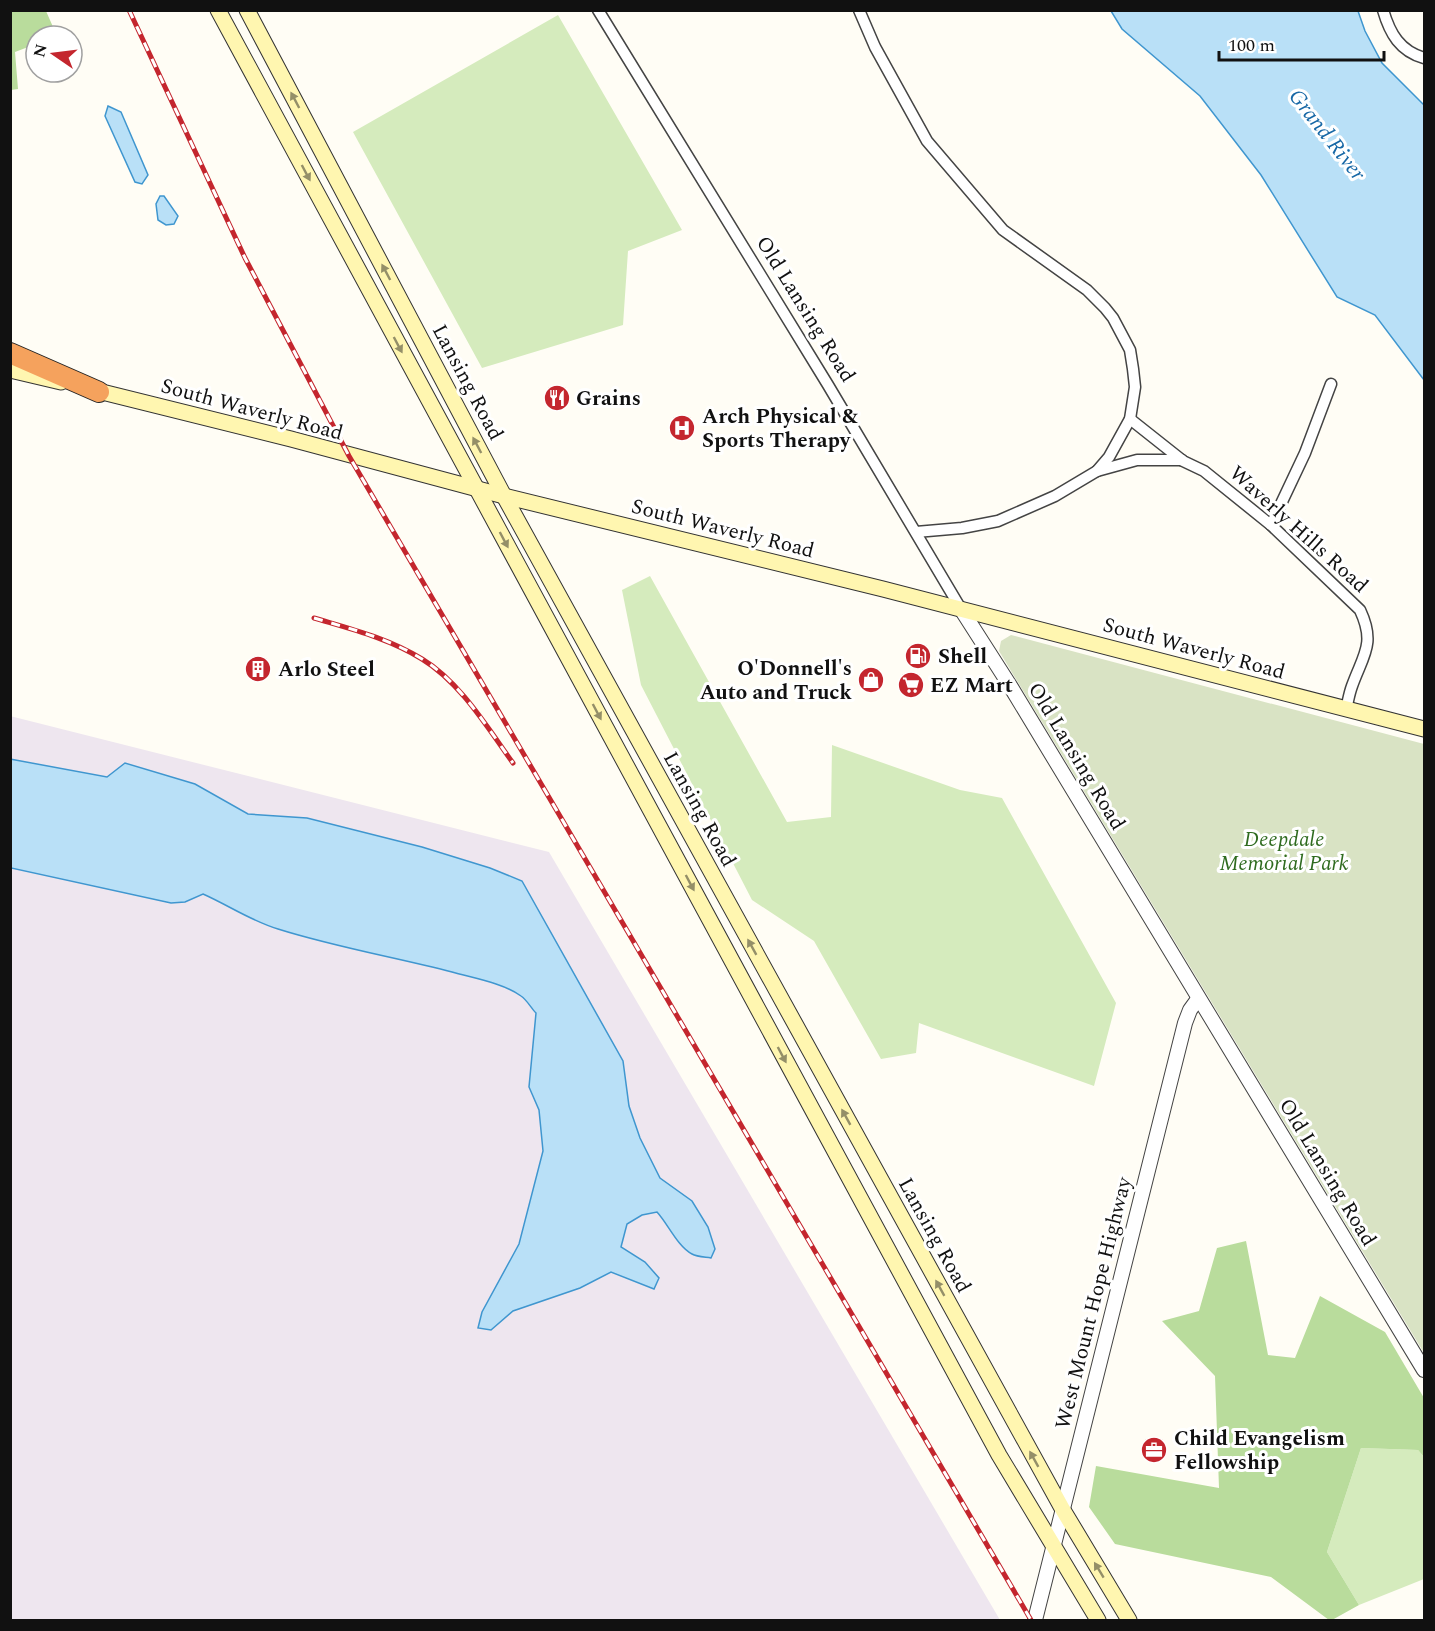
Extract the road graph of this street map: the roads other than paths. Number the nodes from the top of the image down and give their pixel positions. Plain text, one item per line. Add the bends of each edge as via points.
1 (218, 10) edge
2 (248, 10) edge
3 (598, 10) edge
4 (860, 10) edge
5 (1383, 10) edge
6 (1425, 58) edge
7 (10, 353) edge
8 (10, 370) edge
9 (1331, 384) dead end
10 (99, 392) junction
11 (1130, 418) junction
12 (1183, 460) junction
13 (1097, 471) junction
14 (476, 489) junction
15 (504, 496) junction
16 (1270, 525) junction
17 (916, 532) junction
18 (961, 609) junction
19 (1346, 710) junction
20 (1425, 729) edge
21 (1198, 999) junction
22 (1425, 1370) edge
23 (1063, 1510) junction
24 (1054, 1547) junction
25 (1035, 1620) edge
26 (1098, 1620) edge
27 (1129, 1620) edge

1 -> 14 main road, Lansing Road
15 -> 2 main road, Lansing Road
3 - 17 street, Old Lansing Road
4 - 11 street via 875,47 917,124 947,166 1003,230 1088,290 1113,318 1132,359 1135,387
5 - 6 street via 1398,44
7 - 10 highway
8 - 10 main road, South Waverly Road
9 - 16 street via 1305,453
10 - 14 main road, South Waverly Road
11 - 12 street, Waverly Hills Road
11 - 13 street
12 - 13 street via 1137,460
12 - 16 street, Waverly Hills Road via 1204,471
13 - 17 street via 998,521
14 - 15 main road, South Waverly Road
14 -> 24 main road, Lansing Road via 999,1455
15 - 18 main road, South Waverly Road
23 -> 15 main road, Lansing Road
16 - 19 street, Waverly Hills Road via 1360,610 1367,624 1368,646
17 - 18 street, Old Lansing Road
18 - 19 main road, South Waverly Road
18 - 21 street, Old Lansing Road
19 - 20 main road, South Waverly Road
21 - 22 street, Old Lansing Road
21 - 23 street, West Mount Hope Highway via 1185,1023
23 - 24 street, West Mount Hope Highway
27 -> 23 main road, Lansing Road
24 - 25 street, West Mount Hope Highway
24 - 26 main road, Lansing Road

